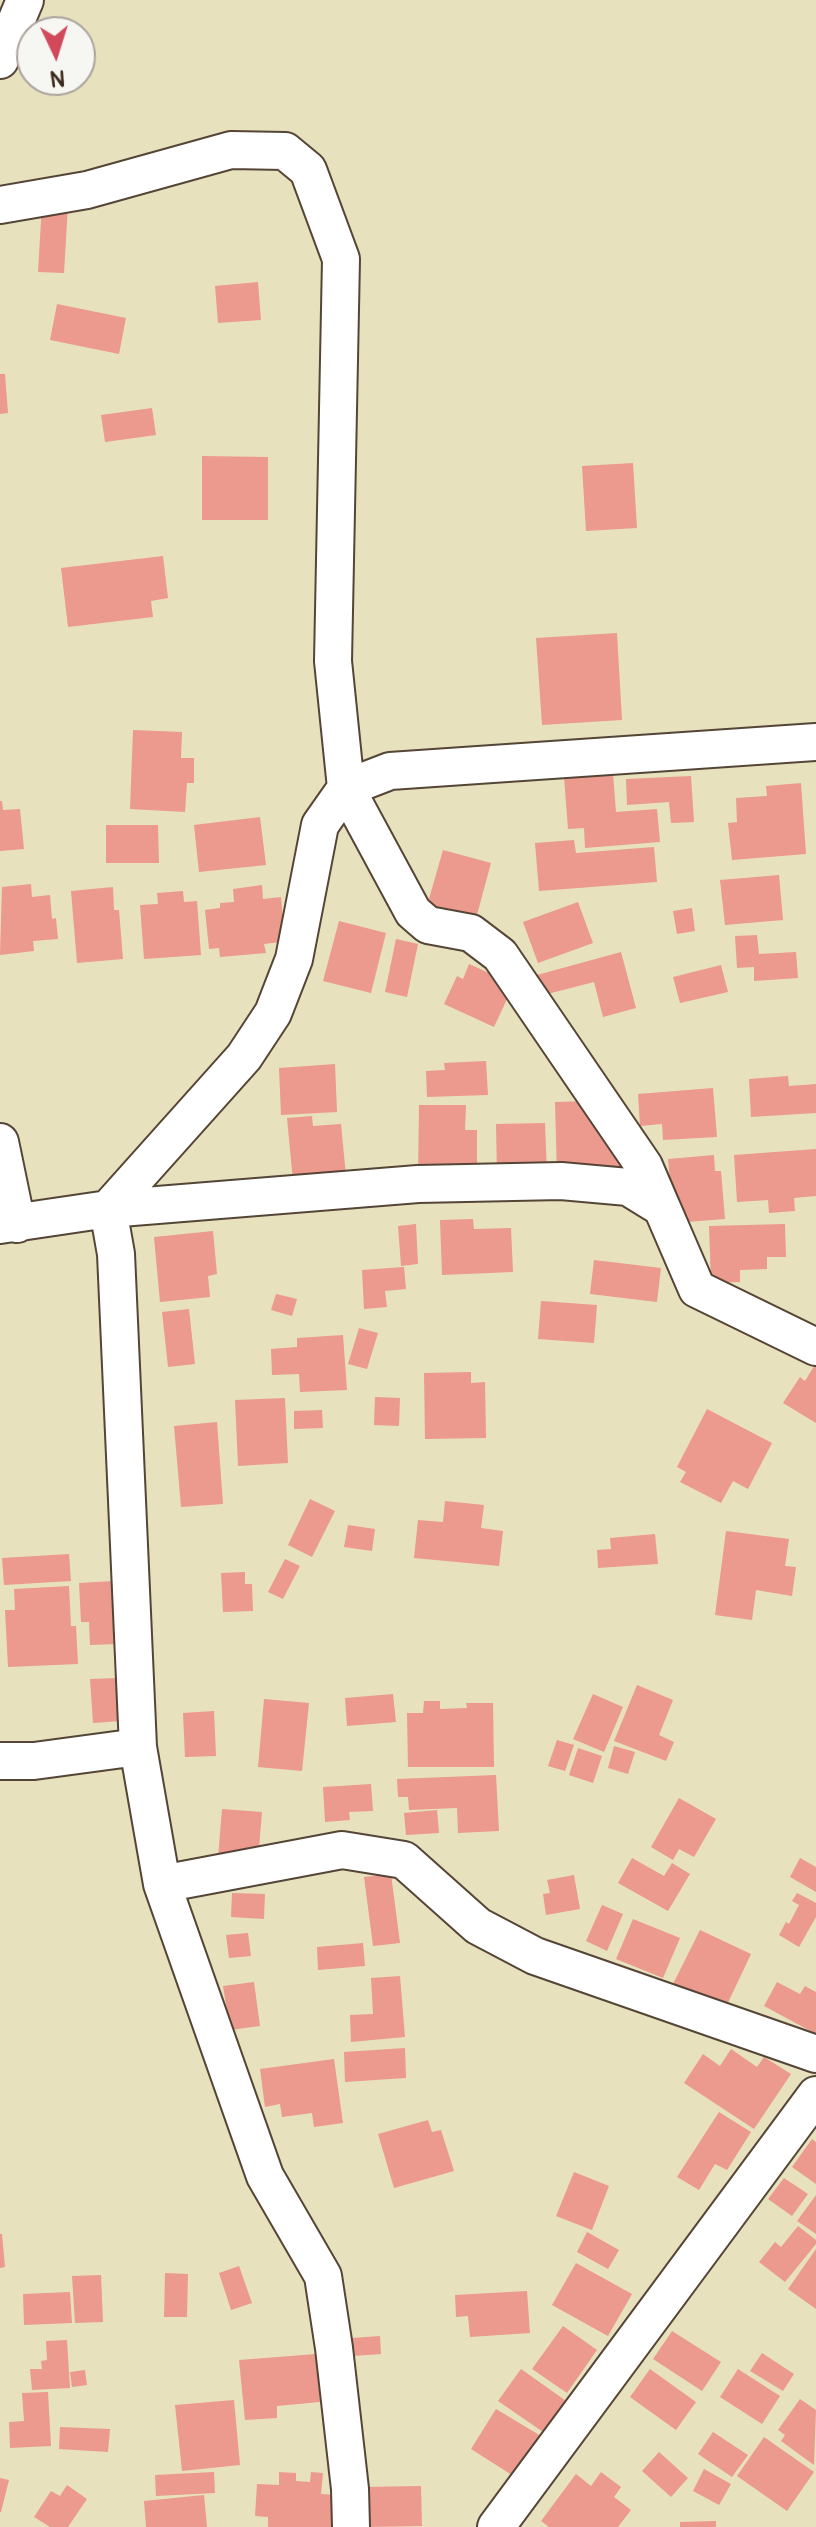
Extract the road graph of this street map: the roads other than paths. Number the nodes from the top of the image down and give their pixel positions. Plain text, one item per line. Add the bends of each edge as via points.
1 (25, 0) edge
2 (0, 60) edge
3 (0, 205) edge
4 (816, 742) edge
5 (346, 788) junction
6 (0, 1142) edge
7 (662, 1208) junction
8 (108, 1209) junction
9 (8, 1224) edge
10 (816, 1347) edge
11 (138, 1747) junction
12 (0, 1761) edge
13 (162, 1884) junction
14 (816, 2054) edge
15 (816, 2095) edge
16 (351, 2527) edge
17 (496, 2527) edge

1 - 2 street
3 - 5 street via 87,190 231,150 285,151 308,170 341,259 333,661
4 - 5 street via 390,771
5 - 7 street via 413,912 428,925 471,933 500,955 644,1166
5 - 8 street via 320,825 294,959 273,1013 244,1057
6 - 9 street
7 - 8 street via 628,1187 561,1181 418,1184
7 - 10 street via 697,1289
8 - 9 street
8 - 11 street via 116,1254
11 - 12 street
11 - 13 street
13 - 14 street via 342,1850 404,1860 478,1926 535,1956
13 - 16 street via 265,2176 323,2276
15 - 17 street

